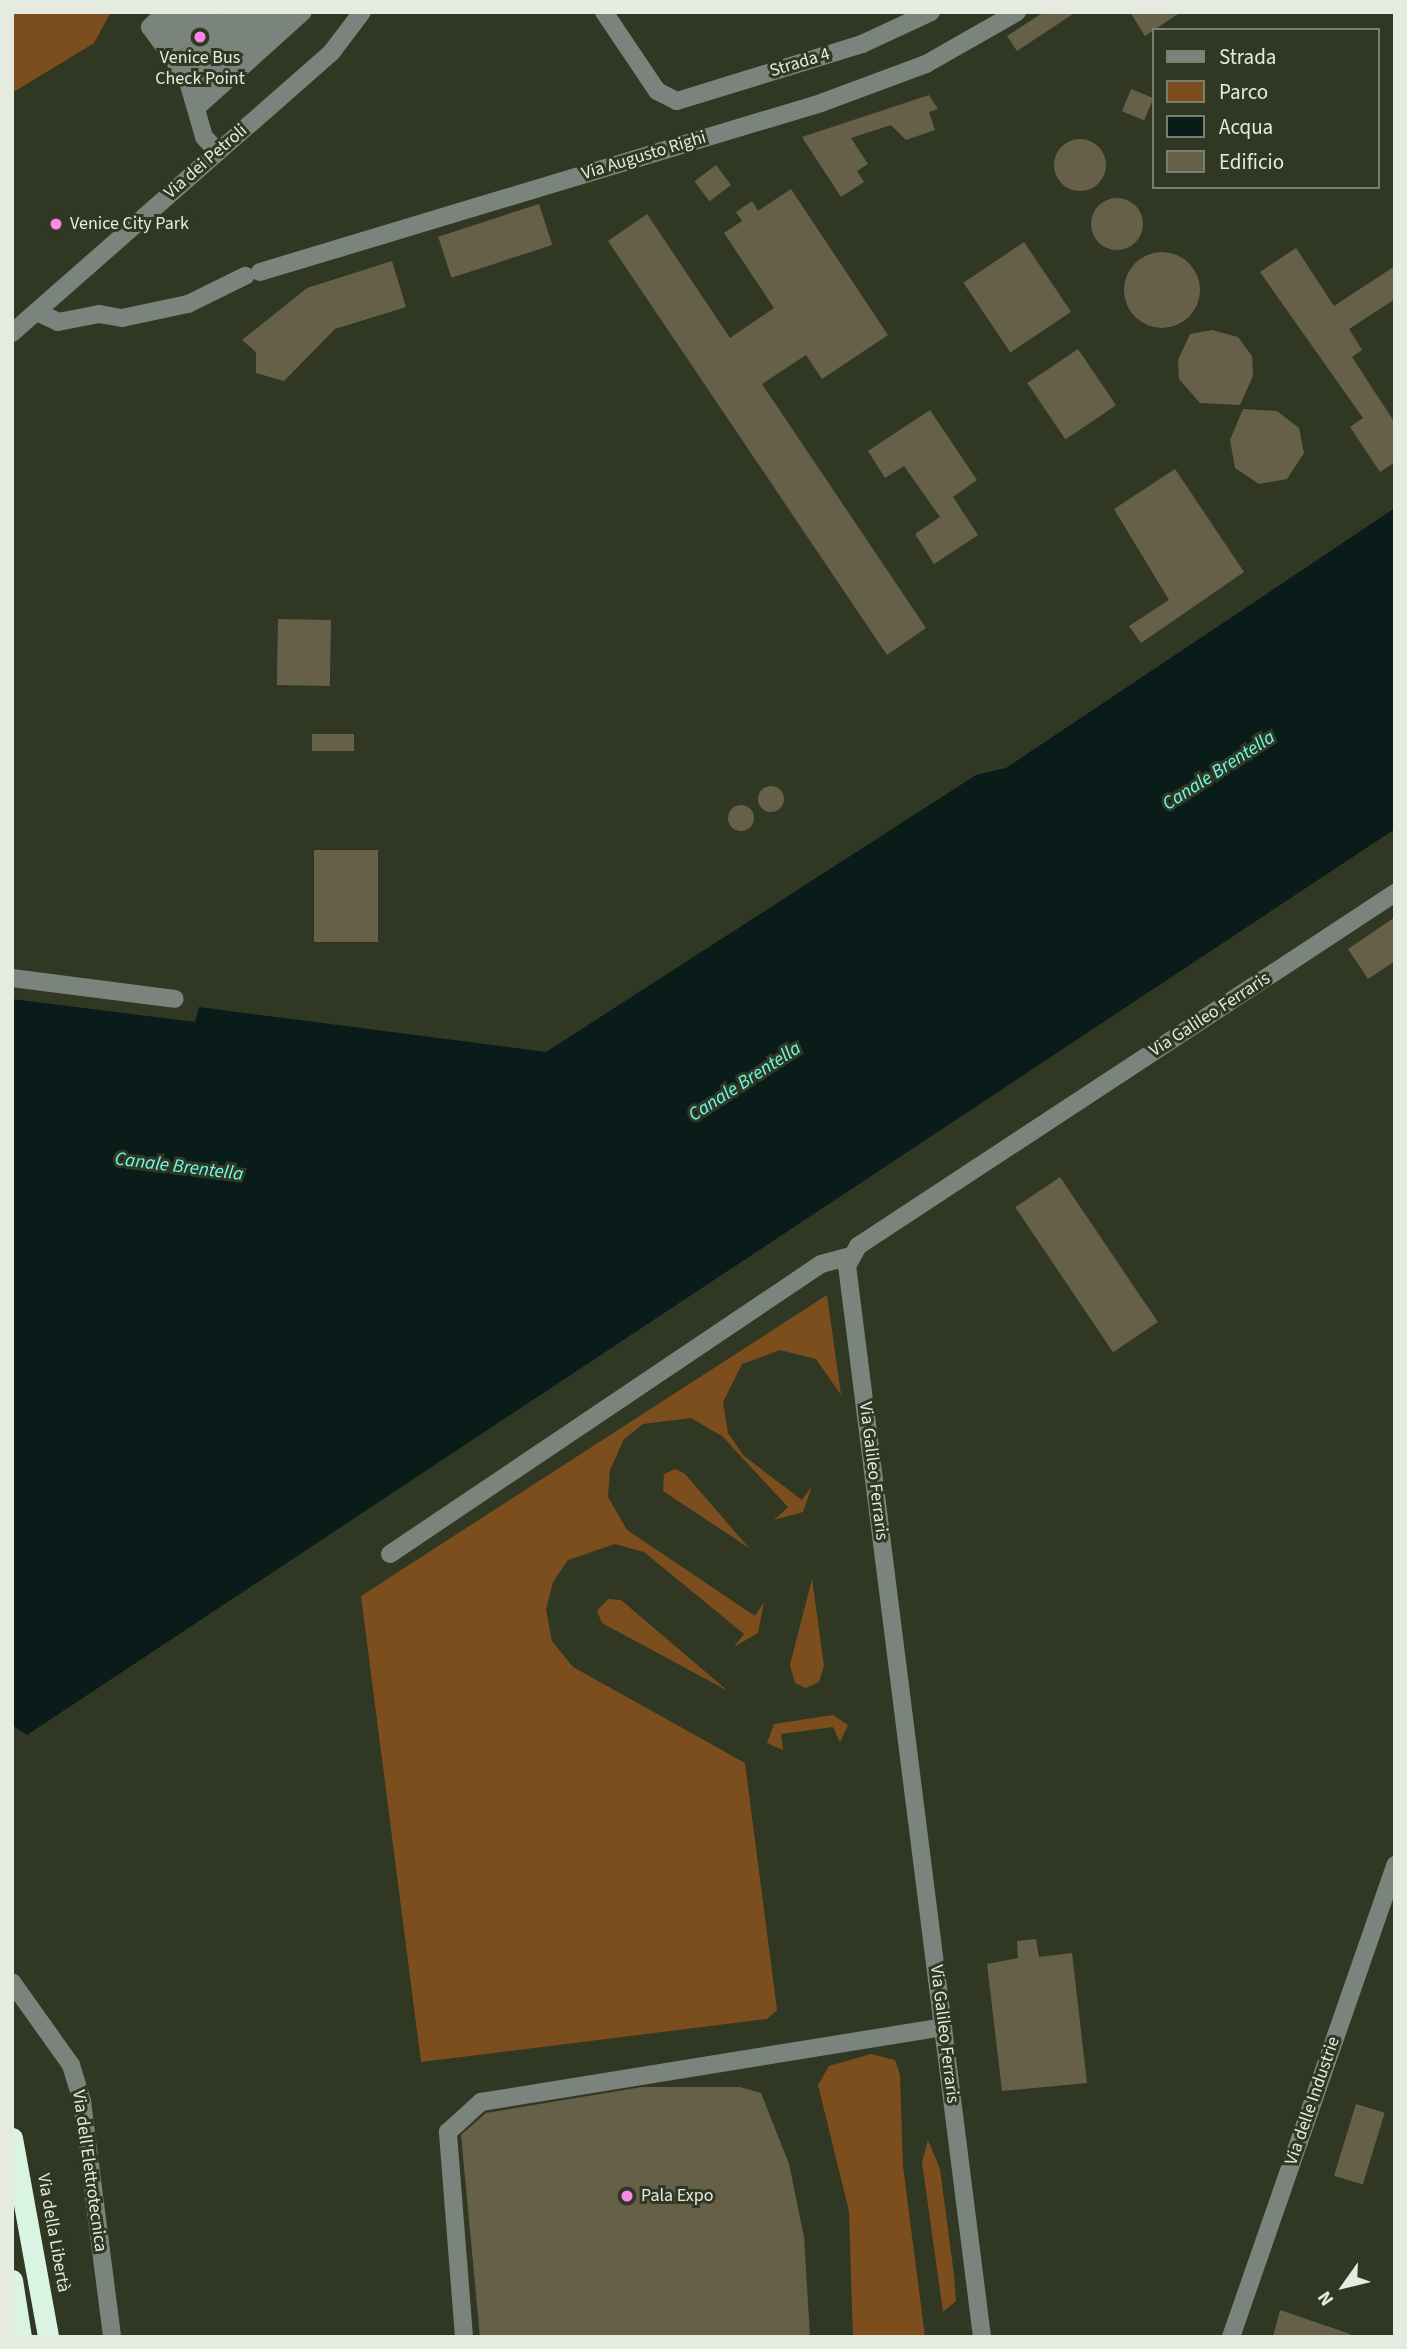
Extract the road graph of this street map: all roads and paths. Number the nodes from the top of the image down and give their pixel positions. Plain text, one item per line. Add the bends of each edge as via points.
1 (166, 12) edge
2 (187, 12) edge
3 (211, 12) edge
4 (235, 12) edge
5 (258, 12) edge
6 (281, 12) edge
7 (303, 12) edge
8 (351, 12) edge
9 (362, 12) edge
10 (604, 12) edge
11 (931, 12) edge
12 (1017, 12) edge
13 (154, 31) edge
14 (331, 53) junction
15 (189, 86) junction
16 (217, 152) junction
17 (37, 312) junction
18 (12, 333) edge
19 (1395, 893) edge
20 (12, 978) edge
21 (175, 999) dead end
22 (850, 1256) junction
23 (390, 1554) dead end
24 (1395, 1865) edge
25 (12, 1982) edge
26 (943, 2027) junction
27 (12, 2137) edge
28 (12, 2280) edge
29 (21, 2337) edge
30 (48, 2337) edge
31 (112, 2337) edge
32 (464, 2337) edge
33 (982, 2337) edge
34 (1231, 2337) edge

1 - 13 street
2 - 13 street
3 - 13 street
4 - 15 street
5 - 15 street
6 - 15 street
7 - 15 street
8 - 14 street
9 - 14 street, Via dei Petroli
10 - 11 street, Strada 4 via 666,100 862,44
12 - 17 street, Via Augusto Righi via 926,64 821,103 252,274 188,304 122,318 99,314 58,322
13 - 15 street
14 - 16 street, Via dei Petroli
15 - 16 street via 205,137
16 - 17 street, Via dei Petroli
17 - 18 street, Via dei Petroli
19 - 22 street, Via Galileo Ferraris
20 - 21 street
22 - 23 street via 821,1264
22 - 26 street, Via Galileo Ferraris
24 - 34 street, Via delle Industrie
25 - 31 street, Via dell'Elettrotecnica via 71,2065 82,2102
26 - 32 street via 481,2102 448,2132
26 - 33 street, Via Galileo Ferraris
27 - 30 highway, Via della Libertà
28 - 29 highway

